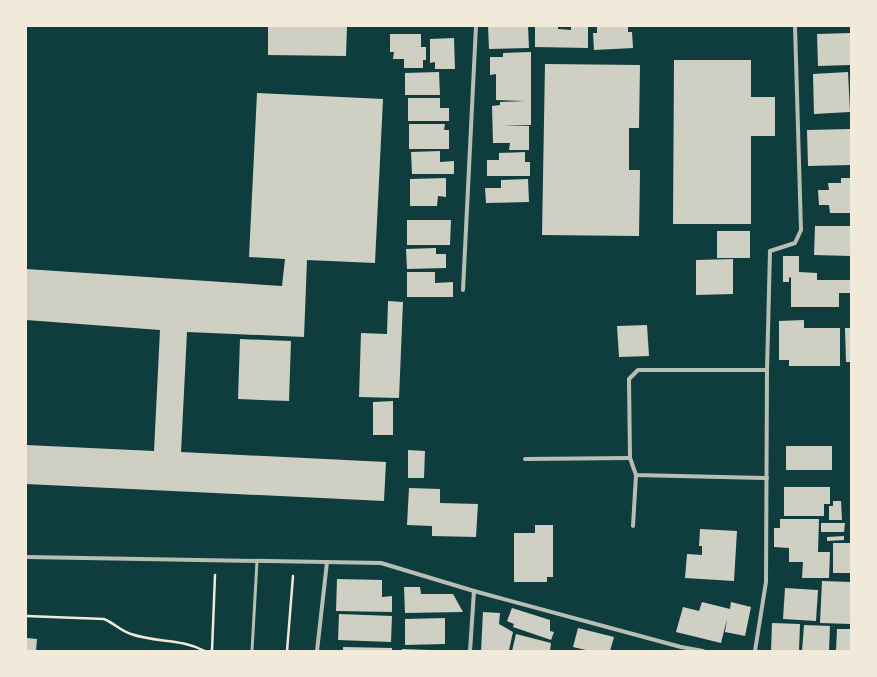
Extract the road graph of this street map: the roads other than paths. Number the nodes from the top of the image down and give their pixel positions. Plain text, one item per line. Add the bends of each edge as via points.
1 (476, 26) edge
2 (795, 26) edge
3 (463, 290) dead end
4 (767, 370) junction
5 (630, 458) junction
6 (525, 459) dead end
7 (636, 475) junction
8 (767, 478) junction
9 (633, 526) dead end
10 (26, 557) edge
11 (256, 561) junction
12 (327, 562) junction
13 (474, 591) junction
14 (252, 651) edge
15 (317, 651) edge
16 (470, 651) edge
17 (703, 651) edge
18 (755, 651) edge

1 - 3 street
2 - 4 street via 801,230 795,243 770,251
4 - 5 street via 638,370 629,379
4 - 8 street
5 - 6 street
5 - 7 street
7 - 8 street
7 - 9 street
8 - 18 street via 766,582
10 - 11 street
11 - 12 street
11 - 14 lane
12 - 13 street via 381,563
12 - 15 street
13 - 16 street
13 - 17 street

